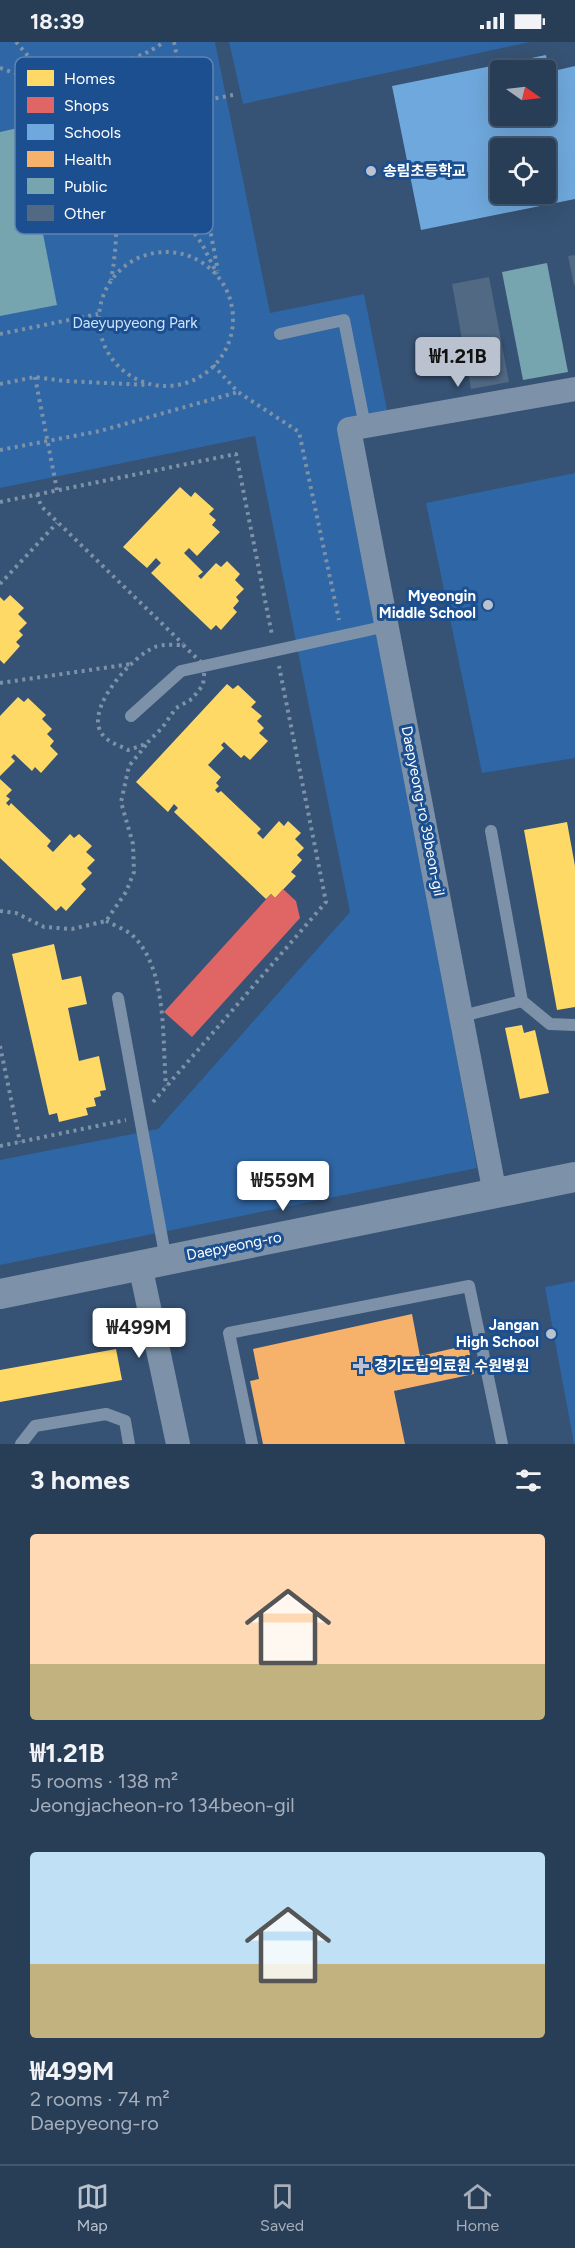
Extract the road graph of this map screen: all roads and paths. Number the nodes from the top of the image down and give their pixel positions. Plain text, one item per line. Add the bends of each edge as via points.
1 (16, 42) edge
2 (164, 42) edge
3 (174, 42) edge
4 (29, 57) edge
5 (140, 57) edge
6 (177, 57) edge
7 (0, 68) edge
8 (15, 72) edge
9 (233, 95) dead end
10 (213, 99) edge
11 (118, 234) edge
12 (195, 234) edge
13 (211, 234) edge
14 (219, 277) junction
15 (110, 282) junction
16 (98, 314) junction
17 (0, 334) edge
18 (280, 334) dead end
19 (213, 365) junction
20 (35, 377) junction
21 (0, 384) edge
22 (164, 386) junction
23 (575, 389) edge
24 (238, 392) junction
25 (357, 428) junction
26 (48, 440) junction
27 (0, 450) edge
28 (57, 490) junction
29 (37, 494) junction
30 (0, 501) edge
31 (57, 523) junction
32 (0, 584) edge
33 (387, 626) junction
34 (342, 636) junction
35 (183, 645) dead end
36 (276, 650) junction
37 (132, 663) dead end
38 (0, 683) edge
39 (131, 716) dead end
40 (146, 744) dead end
41 (491, 831) dead end
42 (0, 911) edge
43 (106, 921) junction
44 (118, 998) dead end
45 (522, 1001) junction
46 (462, 1016) junction
47 (575, 1025) edge
48 (0, 1046) edge
49 (167, 1087) junction
50 (140, 1118) junction
51 (20, 1142) junction
52 (0, 1146) edge
53 (575, 1177) edge
54 (495, 1194) junction
55 (153, 1262) junction
56 (0, 1294) edge
57 (21, 1444) edge
58 (129, 1444) edge
59 (178, 1444) edge
60 (252, 1444) edge
61 (502, 1444) edge

1 - 4 path
2 - 5 path
3 - 6 path
7 - 8 path
9 - 10 path
11 - 15 path
12 - 14 path
13 - 14 path
14 - 15 path via 202,262 180,253 157,252 135,259
14 - 19 path via 230,298 233,319 229,340
15 - 16 path
16 - 17 path
16 - 22 path via 101,337 110,357 124,372 143,382
18 - 25 lane via 344,320
19 - 22 path via 185,383
19 - 24 path
20 - 21 path
20 - 22 path
20 - 26 path
23 - 25 street
24 - 26 path via 100,431
24 - 34 path via 300,432
25 - 33 street, Daepyeong-ro 39beon-gil
26 - 27 path
26 - 28 path
28 - 29 path
28 - 36 path via 236,454
29 - 30 path
29 - 31 path via 41,506
31 - 32 path
31 - 35 path
33 - 34 lane
33 - 46 street, Daepyeong-ro 39beon-gil
34 - 36 lane
36 - 39 lane via 181,671
36 - 49 path via 326,902
37 - 38 path
40 - 43 path via 129,766 121,802 133,844 134,872
41 - 45 lane
42 - 43 path via 16,913 44,927 72,929
43 - 49 path via 130,934 150,958 159,985
44 - 50 lane
45 - 46 lane
45 - 47 lane via 550,1024
46 - 54 street, Daepyeong-ro 39beon-gil
48 - 51 path
49 - 50 path
50 - 51 path
50 - 55 lane
51 - 52 path
53 - 54 street, Daepyeong-ro
54 - 55 street, Daepyeong-ro
55 - 56 street, Daepyeong-ro
55 - 59 street
57 - 58 lane via 35,1426 106,1414 125,1421
60 - 61 lane via 229,1333 469,1286

